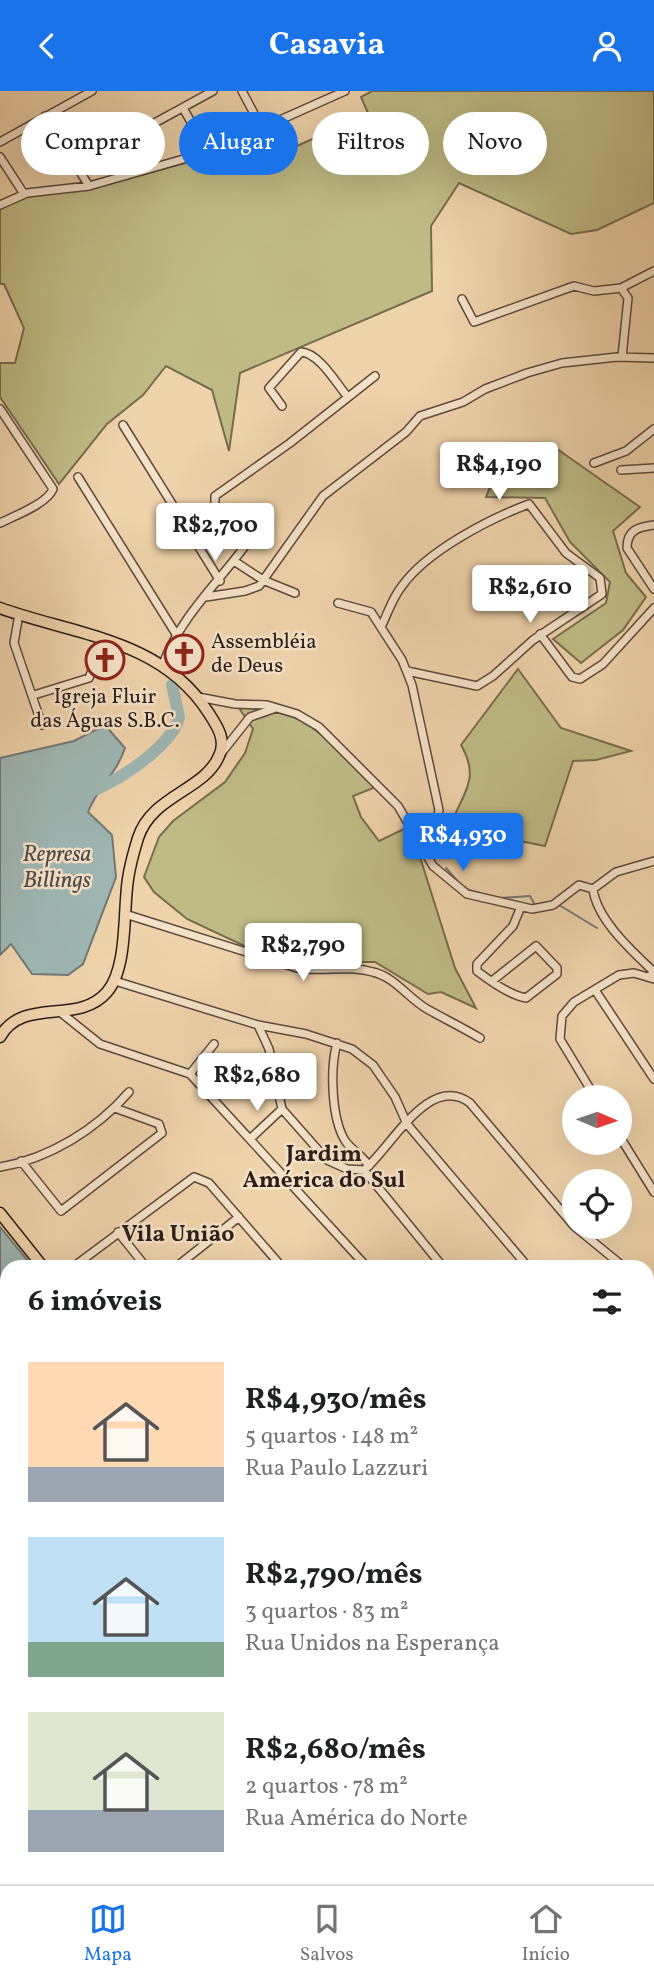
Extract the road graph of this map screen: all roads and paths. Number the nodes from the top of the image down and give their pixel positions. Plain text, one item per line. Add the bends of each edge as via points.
1 (92, 91) edge
2 (213, 91) edge
3 (242, 91) edge
4 (345, 91) edge
5 (183, 109) junction
6 (53, 112) edge
7 (185, 112) edge
8 (253, 112) edge
9 (298, 112) edge
10 (165, 119) edge
11 (21, 130) edge
12 (0, 142) edge
13 (0, 157) edge
14 (82, 175) edge
15 (128, 175) edge
16 (89, 186) junction
17 (24, 194) junction
18 (0, 205) edge
19 (654, 271) edge
20 (621, 288) junction
21 (461, 299) dead end
22 (622, 357) junction
23 (654, 358) edge
24 (375, 376) dead end
25 (347, 396) junction
26 (282, 406) dead end
27 (0, 409) edge
28 (123, 425) dead end
29 (654, 429) edge
30 (594, 463) dead end
31 (654, 468) edge
32 (621, 470) dead end
33 (78, 477) dead end
34 (0, 523) edge
35 (654, 525) edge
36 (234, 561) junction
37 (263, 580) junction
38 (220, 581) junction
39 (654, 589) edge
40 (295, 593) dead end
41 (206, 597) junction
42 (338, 604) dead end
43 (0, 607) edge
44 (654, 608) edge
45 (19, 614) junction
46 (382, 625) junction
47 (176, 634) junction
48 (540, 634) junction
49 (104, 639) junction
50 (163, 664) junction
51 (407, 671) junction
52 (34, 695) junction
53 (198, 697) junction
54 (277, 708) junction
55 (42, 725) dead end
56 (219, 756) junction
57 (416, 837) junction
58 (654, 861) edge
59 (593, 888) junction
60 (520, 909) junction
61 (125, 914) junction
62 (652, 978) edge
63 (115, 981) junction
64 (492, 981) junction
65 (595, 990) junction
66 (59, 1011) junction
67 (258, 1025) junction
68 (0, 1037) edge
69 (480, 1038) dead end
70 (337, 1043) junction
71 (214, 1044) dead end
72 (237, 1066) dead end
73 (190, 1074) junction
74 (654, 1079) edge
75 (587, 1085) edge
76 (129, 1092) dead end
77 (208, 1094) junction
78 (115, 1108) junction
79 (282, 1109) junction
80 (407, 1124) junction
81 (251, 1138) junction
82 (631, 1155) edge
83 (21, 1161) junction
84 (0, 1167) edge
85 (366, 1168) junction
86 (654, 1192) edge
87 (562, 1211) edge
88 (0, 1213) edge
89 (239, 1217) junction
90 (118, 1232) junction
91 (591, 1239) edge
92 (37, 1260) edge
93 (82, 1260) edge
94 (140, 1260) edge
95 (185, 1260) edge
96 (274, 1260) edge
97 (361, 1260) edge
98 (438, 1260) edge
99 (521, 1260) edge
100 (616, 1260) edge

1 - 6 street
2 - 5 street
3 - 8 street
4 - 9 street
5 - 7 street
5 - 10 street
11 - 12 street
13 - 17 street
14 - 16 street
15 - 16 street
16 - 17 street
17 - 18 street
19 - 20 street
20 - 21 street via 594,291 574,286 474,322
20 - 22 street via 628,297
22 - 23 street
22 - 37 street via 527,373 463,403 420,416 323,496
24 - 25 street
25 - 26 street via 318,362 301,352 269,388
25 - 36 street via 300,436 215,496 215,509 245,546
27 - 34 street via 53,489 41,501
28 - 38 street
29 - 30 street via 626,451
31 - 32 street
33 - 47 street
35 - 39 street via 634,529 627,548
36 - 37 street
36 - 38 street
37 - 40 street
37 - 41 street via 253,589
38 - 41 street
41 - 47 street
42 - 46 street via 363,609
43 - 45 main road
44 - 48 street via 603,664 580,679 572,677
45 - 49 main road
45 - 52 street via 13,643
46 - 48 street via 401,587 417,569 481,527 529,504 558,545 600,578 603,586 602,593
46 - 51 street
47 - 50 street
48 - 51 street via 477,686
49 - 50 main road
49 - 52 street via 89,678
50 - 53 main road
51 - 57 street via 439,810 435,829
52 - 55 street
53 - 54 street
53 - 56 main road via 218,728
54 - 56 street via 250,717
54 - 57 street via 319,727 392,799
56 - 61 main road via 211,768 164,802 146,822 134,852
57 - 60 street via 433,866 464,892
58 - 59 street via 616,871
59 - 60 street via 579,885 556,903
59 - 62 street via 607,919 654,972
60 - 64 street via 513,926 477,964 478,972
61 - 63 main road
61 - 69 street via 297,968 337,967 389,977 426,1008
62 - 65 street via 619,975
63 - 66 main road via 93,1004
63 - 67 street
64 - 64 street via 526,998 557,974 557,968 536,946
65 - 74 street
65 - 75 street via 566,1009 559,1034
66 - 68 main road via 21,1016
66 - 73 street via 100,1044
67 - 70 street
67 - 79 street via 269,1049
70 - 80 street via 373,1065 396,1097
70 - 85 street via 333,1071 338,1124
71 - 73 street
72 - 77 street
73 - 77 street
76 - 78 street
77 - 81 street
78 - 83 street via 77,1138
78 - 83 street via 163,1129 158,1138 61,1211
79 - 81 street
79 - 85 street via 327,1160 347,1169
80 - 85 street
80 - 87 street via 438,1097 453,1095 465,1100
80 - 99 street
81 - 97 street
82 - 86 street
83 - 84 street
85 - 98 street
88 - 92 main road
89 - 90 street via 205,1179 194,1177
89 - 95 street
89 - 96 street
90 - 93 street
90 - 94 street
91 - 100 street

